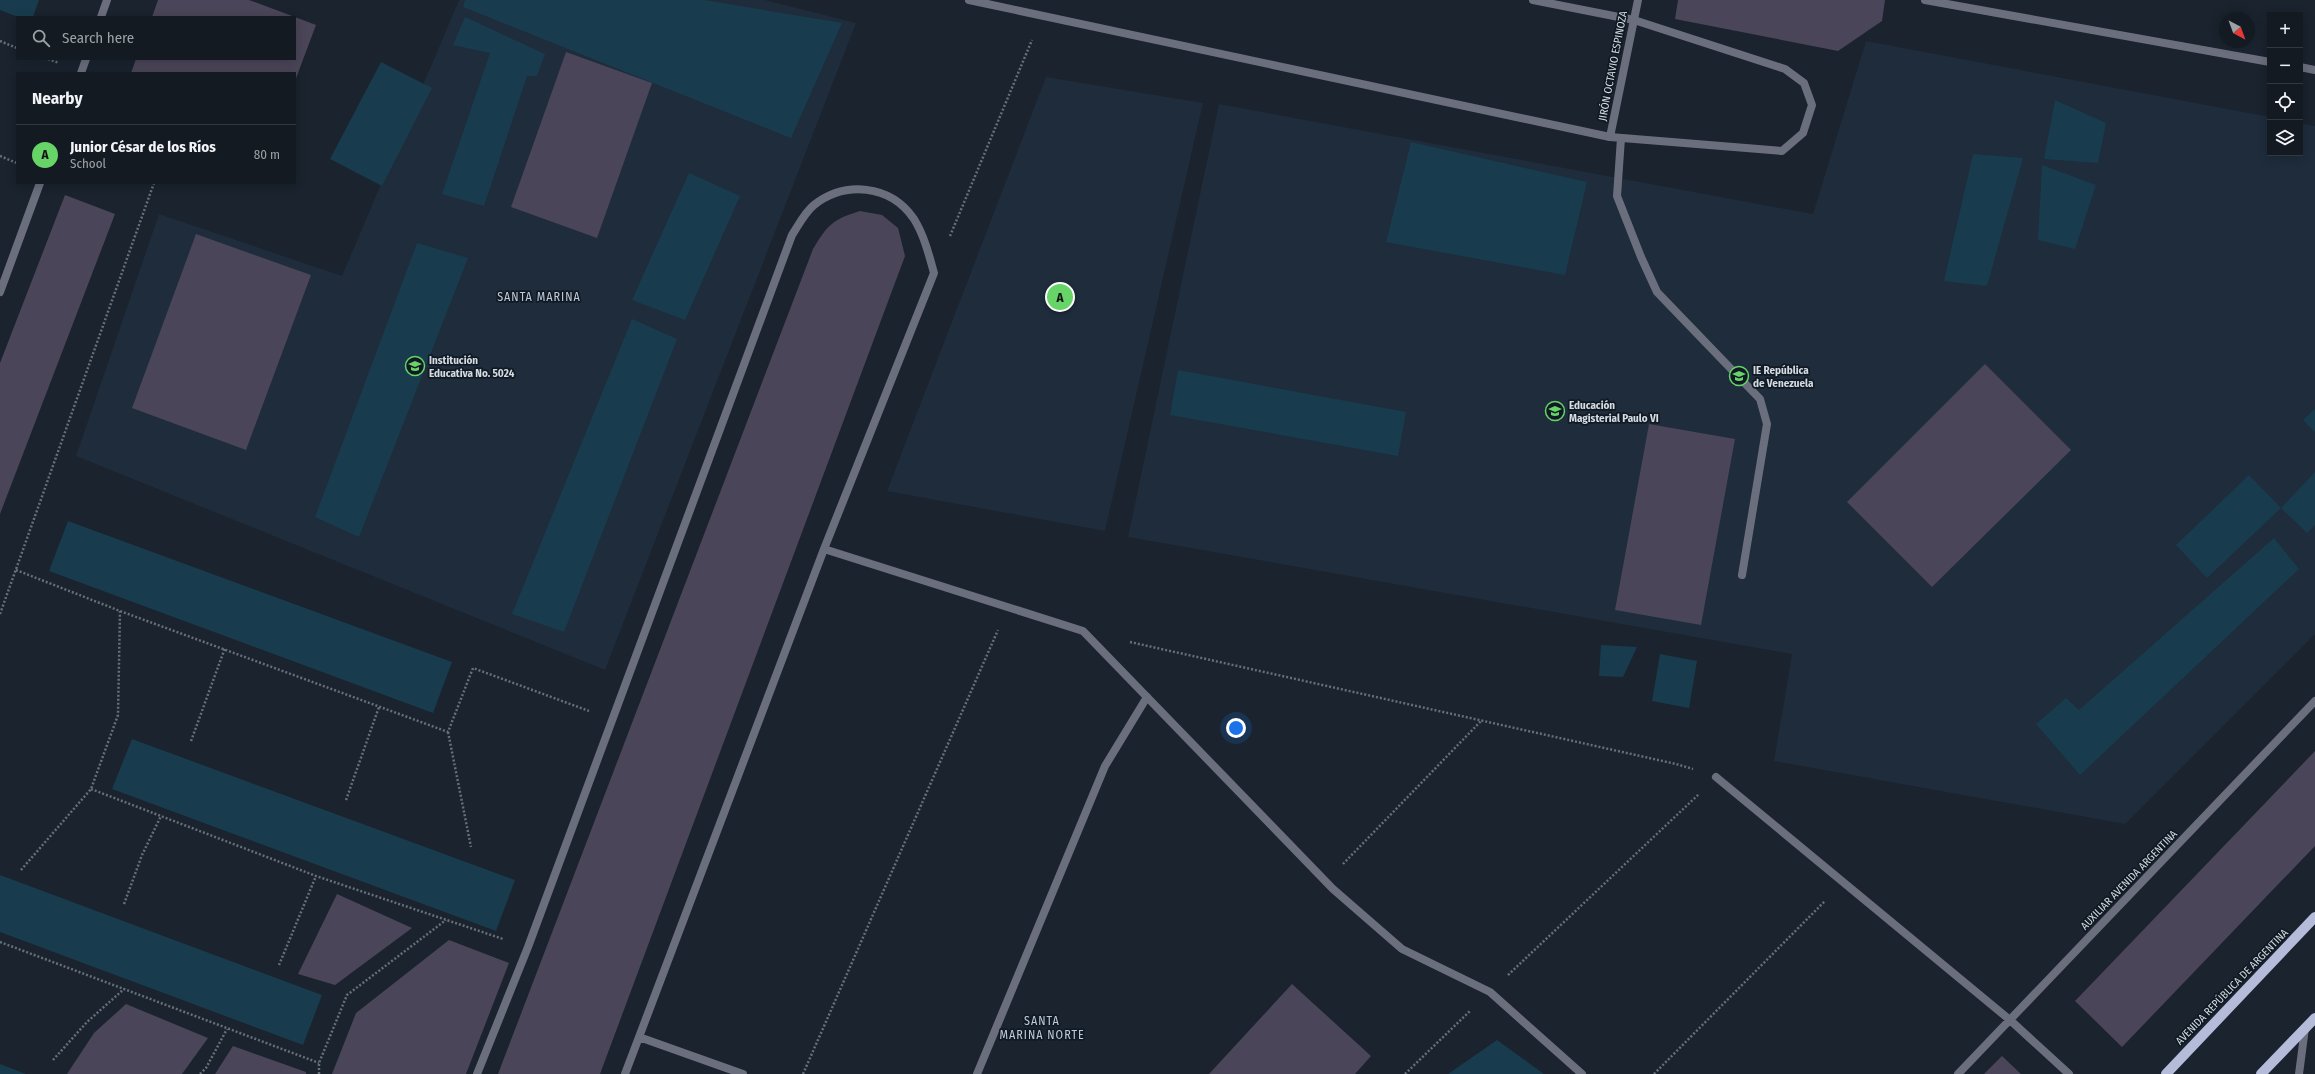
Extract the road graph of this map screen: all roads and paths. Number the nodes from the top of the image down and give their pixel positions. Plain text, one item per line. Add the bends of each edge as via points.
1 (107, 0) edge
2 (969, 0) edge
3 (1533, 0) edge
4 (1638, 0) edge
5 (1925, 0) edge
6 (101, 16) edge
7 (1042, 16) junction
8 (1634, 20) junction
9 (0, 41) edge
10 (16, 48) edge
11 (51, 60) edge
12 (86, 60) edge
13 (2267, 61) edge
14 (59, 63) dead end
15 (2303, 68) edge
16 (2315, 70) edge
17 (81, 72) edge
18 (1610, 137) junction
19 (1621, 138) junction
20 (0, 156) edge
21 (16, 163) edge
22 (40, 184) edge
23 (154, 184) edge
24 (934, 273) junction
25 (0, 292) edge
26 (824, 549) junction
27 (16, 570) junction
28 (1742, 575) dead end
29 (1008, 607) junction
30 (120, 611) junction
31 (0, 614) edge
32 (1129, 641) dead end
33 (225, 648) junction
34 (1147, 697) junction
35 (2315, 701) edge
36 (378, 707) junction
37 (613, 720) junction
38 (1481, 720) junction
39 (448, 732) junction
40 (191, 741) dead end
41 (1716, 778) junction
42 (91, 789) junction
43 (346, 800) dead end
44 (161, 816) junction
45 (471, 847) dead end
46 (21, 870) dead end
47 (316, 876) junction
48 (1326, 881) junction
49 (1844, 882) junction
50 (124, 904) dead end
51 (2315, 918) edge
52 (446, 920) junction
53 (0, 942) edge
54 (528, 947) junction
55 (279, 965) dead end
56 (124, 989) junction
57 (1490, 992) junction
58 (2315, 1018) edge
59 (2010, 1020) junction
60 (2306, 1028) junction
61 (227, 1029) junction
62 (639, 1037) junction
63 (53, 1060) dead end
64 (319, 1063) junction
65 (200, 1074) edge
66 (319, 1074) edge
67 (477, 1074) edge
68 (625, 1074) edge
69 (743, 1074) edge
70 (803, 1074) edge
71 (977, 1074) edge
72 (1405, 1074) edge
73 (1582, 1074) edge
74 (1654, 1074) edge
75 (1958, 1074) edge
76 (2069, 1074) edge
77 (2166, 1074) edge
78 (2261, 1074) edge
79 (2299, 1074) edge

1 - 6 street
2 - 7 street
3 - 8 street
4 - 8 street, JIRÓN OCTAVIO ESPINOZA
5 - 13 street
7 - 18 street
7 - 24 path
8 - 18 street, JIRÓN OCTAVIO ESPINOZA
8 - 19 street via 1785,69 1804,83 1812,105 1803,133 1782,151
9 - 10 path
11 - 14 path
12 - 17 street
15 - 16 street
18 - 19 street
19 - 28 street via 1617,196 1640,257 1657,292 1760,399 1767,424
20 - 21 path
22 - 25 street
23 - 27 path
24 - 26 street
24 - 37 street via 924,239 913,218 896,201 868,188 840,190 812,206 792,235
26 - 29 street
26 - 62 street
27 - 30 path
27 - 31 path
29 - 34 street via 1083,631
29 - 70 path
30 - 33 path
30 - 42 path via 118,715
32 - 38 path
33 - 36 path
33 - 40 path
34 - 48 street
34 - 71 street via 1105,766
35 - 59 street, AUXILIAR AVENIDA ARGENTINA
36 - 39 path
36 - 43 path
37 - 39 path via 473,668
37 - 54 street
38 - 41 path via 1676,764
38 - 48 path
39 - 45 path
41 - 49 street
41 - 57 path
42 - 44 path
42 - 46 path
44 - 47 path
44 - 50 path via 142,855
47 - 52 path
47 - 55 path
48 - 57 street via 1402,949
49 - 59 street
49 - 74 path
51 - 77 main road, AVENIDA REPÚBLICA DE ARGENTINA
52 - 54 path
52 - 64 path via 347,995
53 - 56 path
54 - 67 street
56 - 61 path
56 - 63 path via 87,1022
57 - 72 path
57 - 73 street
58 - 60 main road
59 - 75 street, AUXILIAR AVENIDA ARGENTINA
59 - 76 street
60 - 78 main road
60 - 79 street
61 - 64 path
61 - 65 path via 206,1068
62 - 68 street
62 - 69 street
64 - 66 path

